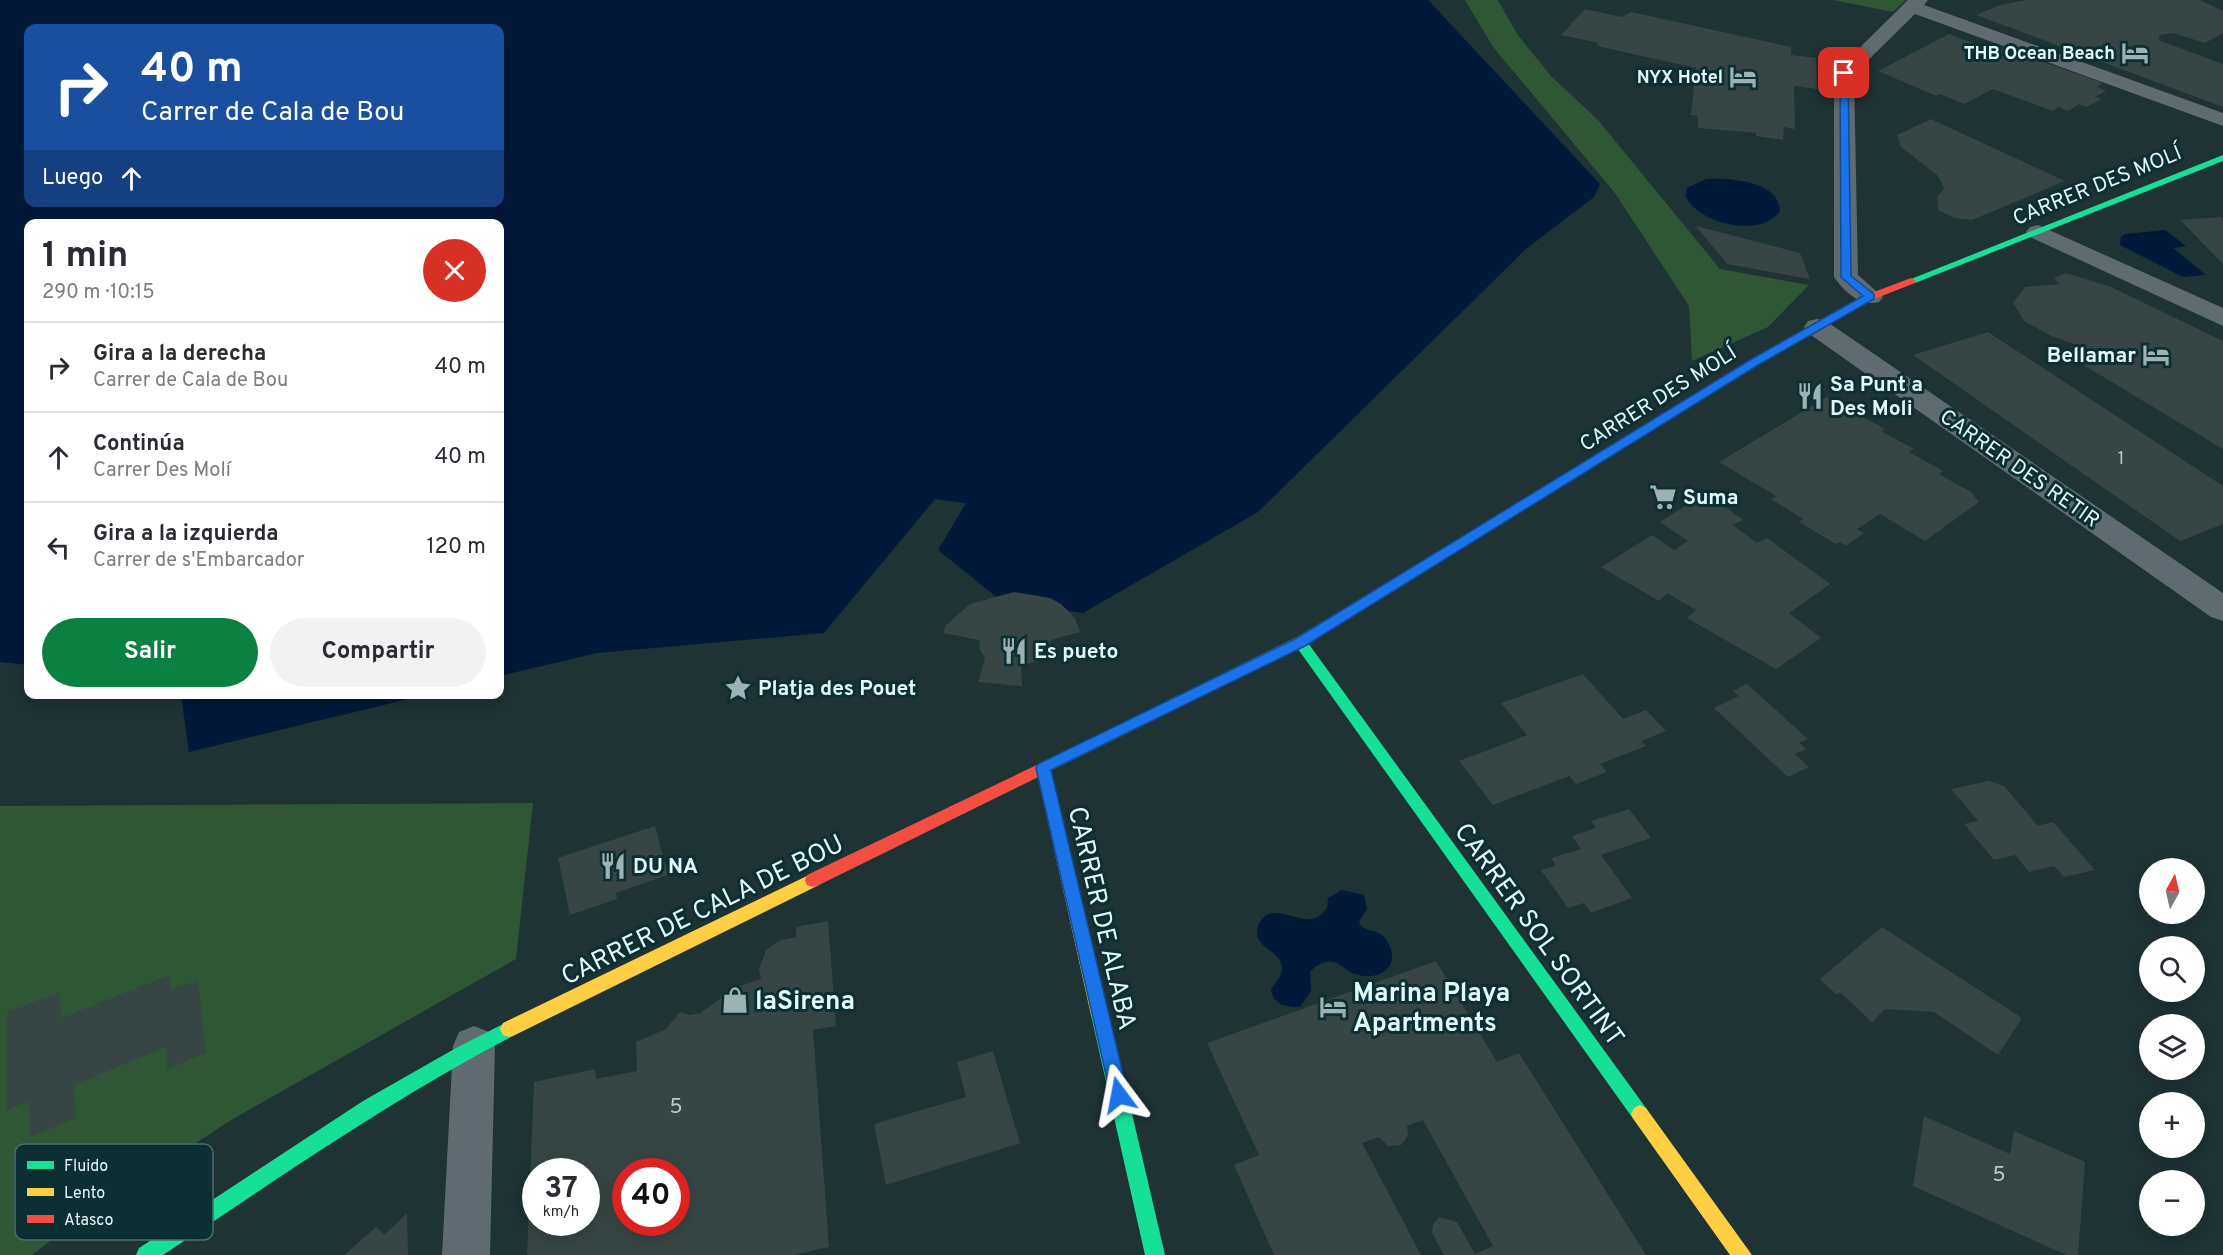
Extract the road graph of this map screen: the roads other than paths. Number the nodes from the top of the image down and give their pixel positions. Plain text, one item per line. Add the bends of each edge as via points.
1 (1915, 4) edge
2 (2223, 120) edge
3 (2223, 158) edge
4 (2038, 232) junction
5 (1870, 297) junction
6 (2223, 318) edge
7 (1817, 327) junction
8 (2223, 609) edge
9 (1300, 642) junction
10 (1043, 768) junction
11 (474, 1046) junction
12 (213, 1211) edge
13 (169, 1240) edge
14 (146, 1255) edge
15 (466, 1255) edge
16 (1155, 1255) edge
17 (1742, 1255) edge

1 - 2 street
1 - 5 street via 1844,73 1846,277
3 - 4 street, CARRER DES MOLÍ
4 - 5 street, CARRER DES MOLÍ
4 - 6 street
5 - 7 street, CARRER DES MOLÍ
7 - 8 street, CARRER DES RETIR
7 - 9 street, CARRER DES MOLÍ
9 - 10 street, CARRER DE CALA DE BOU
9 - 17 street, CARRER SOL SORTINT
10 - 11 street, CARRER DE CALA DE BOU
10 - 16 street, CARRER DE ALABA
11 - 12 street, CARRER DE CALA DE BOU
11 - 15 street
13 - 14 street, CARRER DE CALA DE BOU

